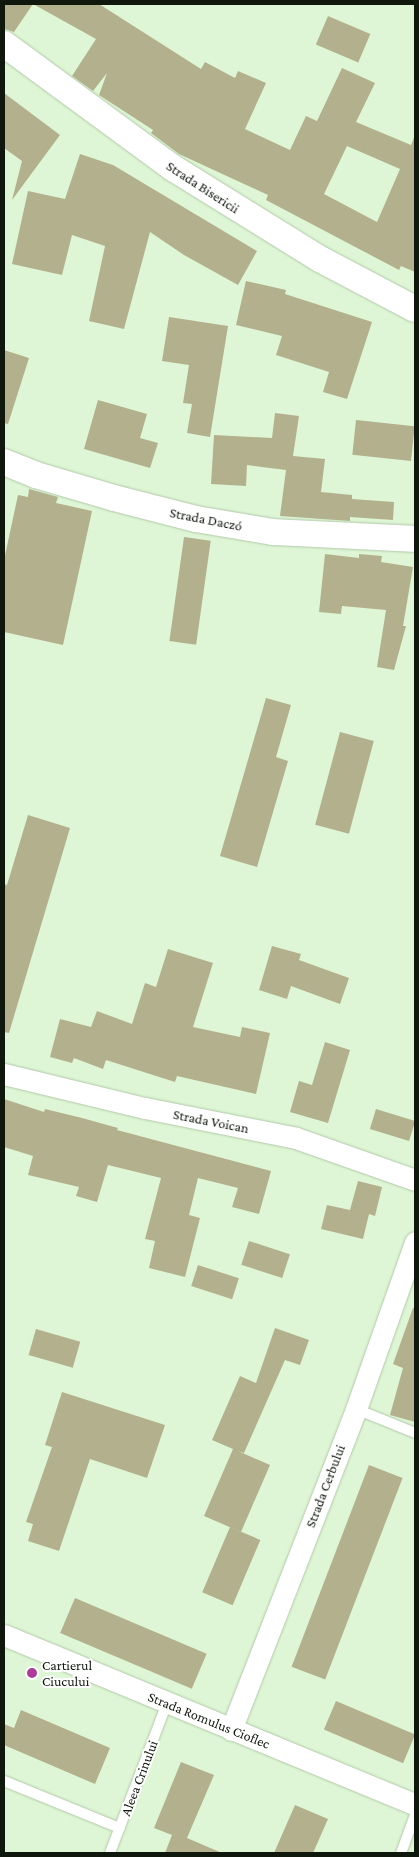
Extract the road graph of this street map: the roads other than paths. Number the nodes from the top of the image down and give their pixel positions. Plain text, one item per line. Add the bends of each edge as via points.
1 (4, 44) edge
2 (415, 309) edge
3 (4, 462) edge
4 (415, 539) edge
5 (4, 1074) edge
6 (415, 1180) edge
7 (415, 1242) edge
8 (356, 1409) junction
9 (415, 1433) edge
10 (4, 1635) edge
11 (167, 1703) junction
12 (231, 1730) junction
13 (4, 1781) edge
14 (415, 1804) edge
15 (415, 1815) edge
16 (120, 1828) junction
17 (110, 1853) edge
18 (401, 1853) edge

1 - 2 street, Strada Bisericii via 189,178 320,259
3 - 4 street, Strada Daczó via 36,475 196,519 273,532
5 - 6 street, Strada Voican via 145,1108 296,1138
7 - 8 street, Strada Cerbului
8 - 9 lane
8 - 12 street, Strada Cerbului
10 - 11 street, Strada Romulus Cioflec
11 - 12 street, Strada Romulus Cioflec
11 - 16 lane, Aleea Crinului
12 - 14 street, Strada Romulus Cioflec
13 - 16 lane
15 - 18 lane
16 - 17 lane, Aleea Crinului

